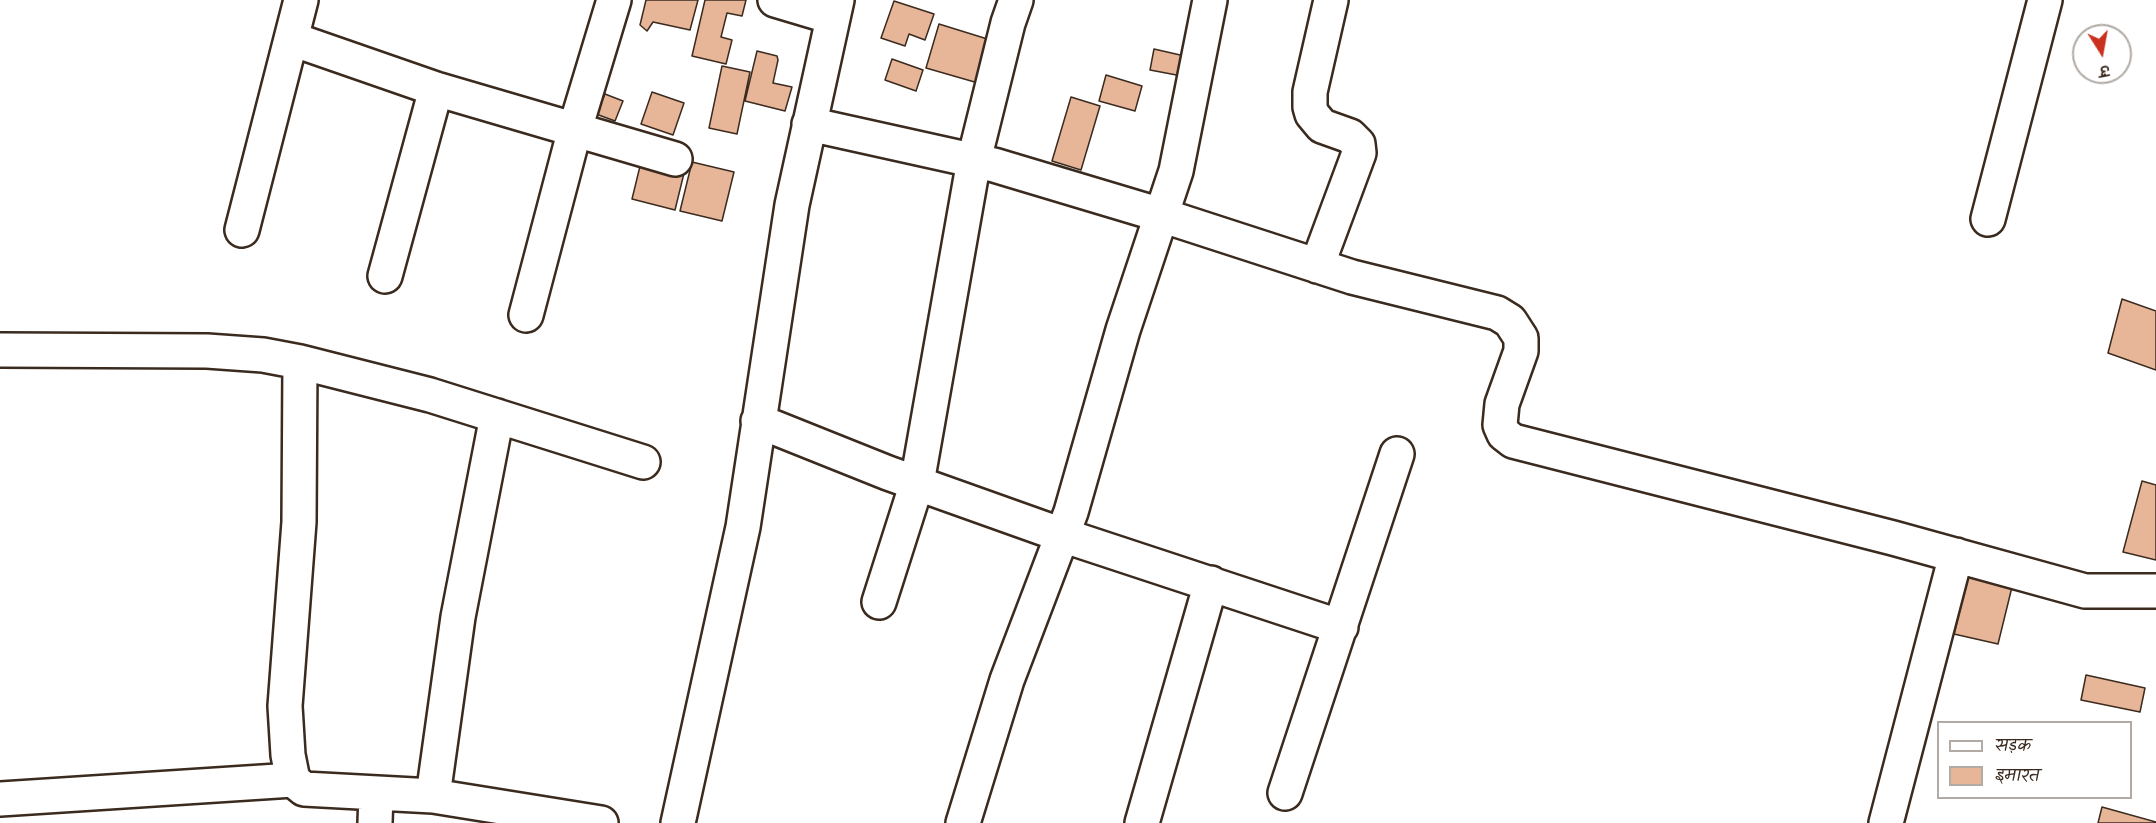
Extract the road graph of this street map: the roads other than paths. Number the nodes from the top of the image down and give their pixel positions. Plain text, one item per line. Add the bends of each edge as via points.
1 (301, 0) edge
2 (614, 0) edge
3 (775, 0) edge
4 (1016, 0) edge
5 (1210, 0) edge
6 (1331, 0) edge
7 (2045, 0) edge
8 (834, 9) edge
9 (292, 39) junction
10 (436, 89) junction
11 (809, 124) junction
12 (575, 129) junction
13 (675, 159) dead end
14 (974, 160) junction
15 (1161, 215) junction
16 (1988, 219) dead end
17 (242, 230) dead end
18 (1317, 266) junction
19 (385, 276) dead end
20 (526, 315) dead end
21 (0, 350) edge
22 (300, 362) junction
23 (497, 416) junction
24 (758, 421) junction
25 (1397, 454) dead end
26 (643, 462) dead end
27 (918, 483) junction
28 (1062, 535) junction
29 (1956, 555) junction
30 (1211, 583) junction
31 (2156, 591) edge
32 (879, 602) dead end
33 (1341, 627) junction
34 (293, 780) junction
35 (1286, 793) dead end
36 (433, 796) junction
37 (0, 799) edge
38 (375, 808) edge
39 (601, 823) edge
40 (678, 823) edge
41 (963, 823) edge
42 (1142, 823) edge
43 (1886, 823) edge

1 - 9 street
2 - 12 street
3 - 8 street
4 - 14 street
5 - 15 street via 1176,171
6 - 18 street via 1310,107 1322,126 1350,135 1358,144 1359,153
7 - 16 street
8 - 11 street
9 - 10 street
9 - 17 street
10 - 12 street
10 - 19 street
11 - 14 street
11 - 24 street via 792,205
12 - 13 street
12 - 20 street
14 - 15 street
14 - 27 street
15 - 18 street
15 - 28 street
18 - 29 street via 1497,313 1510,321 1521,338 1521,351 1502,404 1500,425 1513,441
21 - 22 street via 207,351
22 - 23 street
22 - 34 street via 298,522 285,706
23 - 26 street
23 - 36 street via 458,617
24 - 27 street
24 - 40 street via 743,527
25 - 33 street
27 - 28 street
27 - 32 street
28 - 30 street
28 - 41 street via 1006,680
29 - 31 street via 2085,591
29 - 43 street
30 - 33 street
30 - 42 street
33 - 35 street
34 - 37 street
34 - 38 street via 304,789
36 - 38 street
36 - 39 street

